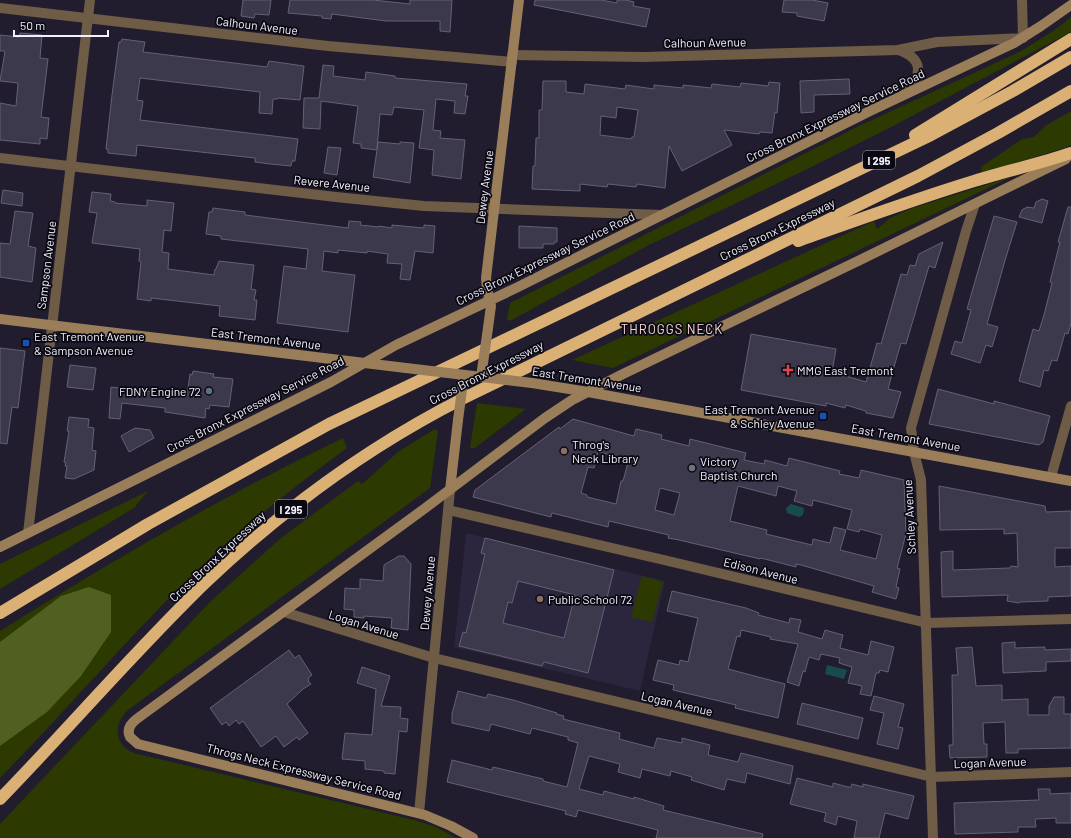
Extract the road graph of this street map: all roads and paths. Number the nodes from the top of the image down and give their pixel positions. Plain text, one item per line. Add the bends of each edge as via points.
1 (90, 0) edge
2 (519, 0) edge
3 (1022, 0) edge
4 (1071, 5) edge
5 (0, 8) edge
6 (88, 18) junction
7 (1024, 38) junction
8 (1071, 39) edge
9 (898, 50) junction
10 (1071, 57) edge
11 (512, 59) junction
12 (1071, 91) edge
13 (905, 94) junction
14 (1071, 155) edge
15 (0, 158) edge
16 (71, 166) junction
17 (848, 175) junction
18 (975, 204) junction
19 (494, 209) junction
20 (662, 215) junction
21 (732, 266) junction
22 (489, 301) junction
23 (0, 319) edge
24 (52, 325) junction
25 (364, 363) junction
26 (464, 375) junction
27 (481, 377) junction
28 (588, 392) junction
29 (1071, 406) edge
30 (914, 452) junction
31 (1051, 477) junction
32 (1071, 481) edge
33 (450, 490) junction
34 (448, 510) junction
35 (28, 533) junction
36 (0, 547) edge
37 (284, 612) junction
38 (0, 613) edge
39 (1071, 619) edge
40 (927, 623) junction
41 (434, 658) junction
42 (1071, 772) edge
43 (932, 777) junction
44 (0, 799) edge
45 (419, 813) junction
46 (473, 838) edge
47 (934, 838) edge

1 - 6 street, Sampson Avenue
2 - 11 main road, Dewey Avenue
3 - 7 street
4 - 7 main road, Cross Bronx Expressway Service Road
5 - 6 street, Calhoun Avenue
6 - 11 street, Calhoun Avenue via 328,46
6 - 16 street, Sampson Avenue
7 - 9 street, Calhoun Avenue via 937,42
7 - 13 main road, Cross Bronx Expressway Service Road
8 - 17 highway
9 - 11 street, Calhoun Avenue
9 - 13 street via 913,57 919,70 916,80
10 - 17 highway, Cross Bronx Expressway / I 295 via 973,113
11 - 19 main road, Dewey Avenue
12 - 21 highway, Cross Bronx Expressway / I 295 via 918,176
13 - 20 main road, Cross Bronx Expressway Service Road
14 - 18 main road
14 - 21 highway via 906,202
15 - 16 street, Revere Avenue
16 - 19 street, Revere Avenue via 424,206
16 - 24 street, Sampson Avenue
17 - 38 highway, Cross Bronx Expressway / I 295 via 329,424 148,524
18 - 28 main road
18 - 30 street, Schley Avenue via 911,428
19 - 20 street, Revere Avenue
19 - 22 main road, Dewey Avenue via 486,278
20 - 22 main road, Cross Bronx Expressway Service Road
21 - 44 highway, Cross Bronx Expressway / I 295 via 443,408 383,443 334,477 274,523 205,584
22 - 25 main road, Cross Bronx Expressway Service Road
22 - 27 main road, Dewey Avenue, bridge via 491,312
23 - 24 main road, East Tremont Avenue
24 - 25 main road, East Tremont Avenue
24 - 35 street, Sampson Avenue
25 - 26 main road, East Tremont Avenue, bridge
25 - 35 main road, Cross Bronx Expressway Service Road via 331,382
26 - 27 main road, East Tremont Avenue, bridge
26 - 33 main road, Dewey Avenue, bridge
27 - 28 main road, East Tremont Avenue, bridge
28 - 30 main road, East Tremont Avenue
28 - 33 main road via 545,418
29 - 31 street
30 - 31 main road, East Tremont Avenue
30 - 40 street, Schley Avenue via 921,480
31 - 32 main road, East Tremont Avenue
33 - 34 street, Dewey Avenue
33 - 37 main road
34 - 40 street, Edison Avenue
34 - 41 street, Dewey Avenue
35 - 36 main road
37 - 41 street, Logan Avenue
37 - 45 main road, Throgs Neck Expressway Service Road via 138,718 130,726 128,734 132,740 142,745
39 - 40 street, Edison Avenue
40 - 43 street, Schley Avenue
41 - 43 street, Logan Avenue
41 - 45 street, Dewey Avenue
42 - 43 street, Logan Avenue
43 - 47 street, Schley Avenue
45 - 46 main road, Throgs Neck Expressway Service Road via 435,818

